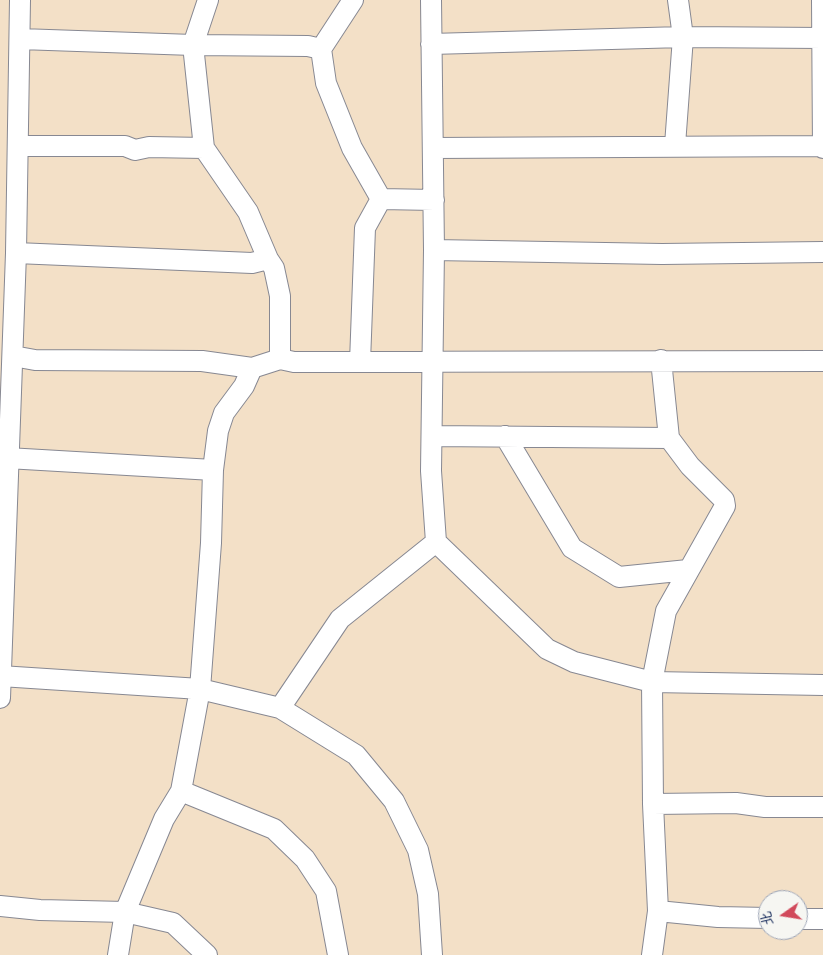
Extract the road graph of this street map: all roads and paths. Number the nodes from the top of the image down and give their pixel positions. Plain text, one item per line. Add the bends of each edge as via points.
1 (20, 0) edge
2 (208, 0) edge
3 (352, 0) edge
4 (431, 0) edge
5 (678, 0) edge
6 (822, 0) edge
7 (683, 37) junction
8 (823, 38) edge
9 (20, 39) junction
10 (431, 44) junction
11 (192, 45) junction
12 (322, 49) junction
13 (675, 145) junction
14 (18, 146) junction
15 (823, 147) edge
16 (204, 148) junction
17 (433, 148) junction
18 (381, 199) junction
19 (434, 200) junction
20 (434, 250) junction
21 (823, 252) edge
22 (16, 253) junction
23 (268, 259) junction
24 (13, 356) junction
25 (280, 359) junction
26 (661, 360) junction
27 (823, 360) edge
28 (360, 362) junction
29 (433, 362) junction
30 (252, 368) junction
31 (432, 436) junction
32 (505, 436) junction
33 (670, 438) junction
34 (7, 458) junction
35 (213, 470) junction
36 (436, 542) junction
37 (688, 570) junction
38 (0, 676) edge
39 (652, 682) junction
40 (823, 685) edge
41 (200, 689) junction
42 (0, 698) edge
43 (280, 708) junction
44 (181, 791) junction
45 (653, 804) junction
46 (823, 807) edge
47 (0, 906) edge
48 (658, 911) junction
49 (125, 912) junction
50 (758, 918) edge
51 (808, 919) edge
52 (823, 919) edge
53 (118, 955) edge
54 (207, 955) edge
55 (338, 955) edge
56 (432, 955) edge
57 (652, 955) edge

1 - 9 street
2 - 11 street
3 - 12 street
4 - 10 street
5 - 7 street
6 - 8 street
7 - 8 street
7 - 10 street
7 - 13 street
8 - 15 street
9 - 11 street
9 - 14 street
10 - 17 street
11 - 12 street via 308,46
11 - 16 street
12 - 18 street via 326,82 349,140
13 - 15 street
13 - 17 street
14 - 16 street via 125,146 135,150 149,147
14 - 22 street
16 - 23 street via 248,212
17 - 19 street
18 - 19 street
18 - 28 street via 365,228
19 - 20 street
20 - 21 street via 662,254
20 - 29 street
22 - 23 street via 252,263
22 - 24 street
23 - 25 street via 274,268 280,296
24 - 30 street via 35,360 202,361
24 - 34 street
25 - 28 street
25 - 30 street
26 - 27 street
26 - 29 street
26 - 33 street
28 - 29 street
29 - 31 street
30 - 35 street via 244,386 224,412
31 - 32 street
31 - 36 street
32 - 33 street
32 - 37 street via 572,548 619,577
33 - 37 street via 690,466 724,500 725,506
34 - 35 street
34 - 38 street
35 - 41 street
36 - 39 street via 547,649 574,662
36 - 43 street via 340,619
37 - 39 street via 666,611
38 - 41 street
38 - 42 street
39 - 40 street
39 - 45 street
41 - 43 street
41 - 44 street
43 - 56 street via 356,754 394,801 418,850 428,894
44 - 49 street via 164,819
44 - 55 street via 274,829 305,859 326,891
45 - 46 street
45 - 48 street
47 - 49 street
48 - 50 street
48 - 57 street
49 - 53 street
49 - 54 street via 173,923
51 - 52 street

